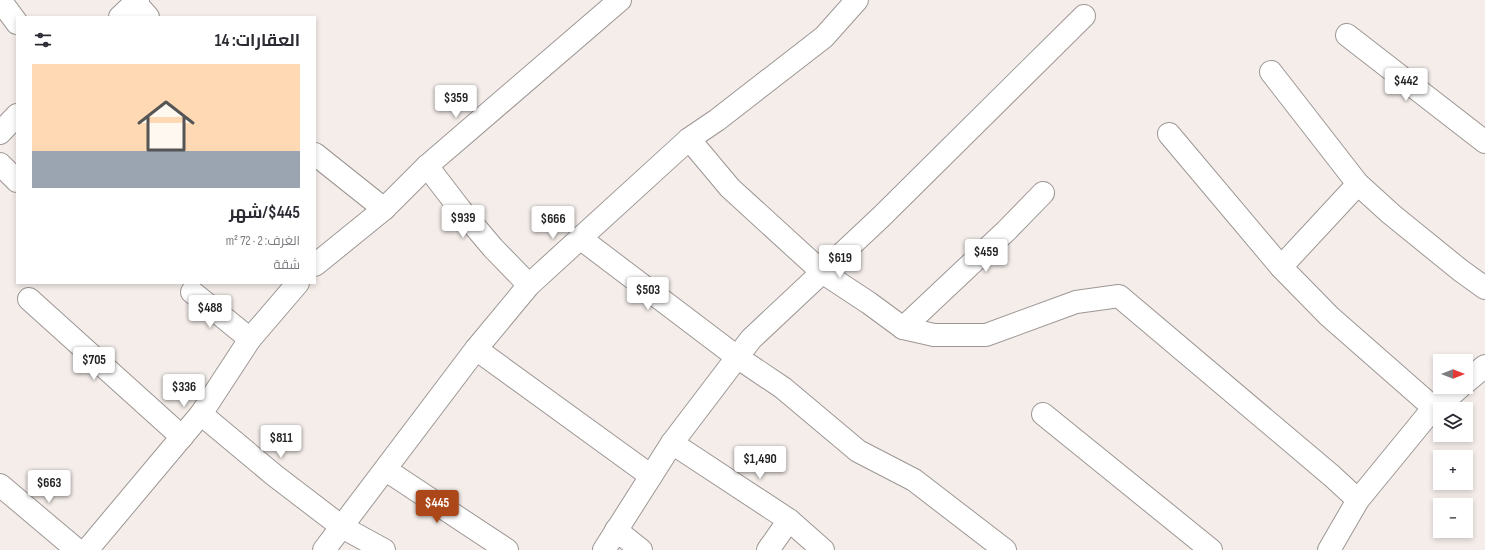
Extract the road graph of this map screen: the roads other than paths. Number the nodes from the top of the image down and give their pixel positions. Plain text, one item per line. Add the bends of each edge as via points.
1 (620, 0) edge
2 (857, 0) edge
3 (1084, 16) dead end
4 (1347, 35) dead end
5 (1271, 72) dead end
6 (16, 116) edge
7 (0, 133) edge
8 (1169, 134) dead end
9 (689, 140) junction
10 (1485, 142) edge
11 (316, 155) edge
12 (0, 164) edge
13 (427, 166) junction
14 (16, 179) edge
15 (1358, 184) junction
16 (1043, 194) dead end
17 (384, 209) junction
18 (580, 238) junction
19 (316, 264) edge
20 (1281, 267) junction
21 (822, 272) junction
22 (297, 284) edge
23 (529, 285) junction
24 (1485, 288) edge
25 (192, 292) dead end
26 (29, 299) dead end
27 (904, 328) junction
28 (250, 340) junction
29 (476, 349) junction
30 (737, 357) junction
31 (1485, 366) edge
32 (1473, 376) edge
33 (1452, 394) edge
34 (1443, 402) edge
35 (1433, 407) edge
36 (1433, 411) edge
37 (201, 414) junction
38 (1043, 414) dead end
39 (182, 437) junction
40 (672, 443) junction
41 (386, 470) junction
42 (651, 476) junction
43 (0, 485) edge
44 (1358, 500) junction
45 (789, 520) junction
46 (342, 527) junction
47 (616, 530) junction
48 (78, 550) edge
49 (87, 550) edge
50 (324, 550) edge
51 (384, 550) edge
52 (507, 550) edge
53 (604, 550) edge
54 (641, 550) edge
55 (768, 550) edge
56 (823, 550) edge
57 (1005, 550) edge
58 (1211, 550) edge
59 (1330, 550) edge

1 - 13 street
2 - 9 street via 824,36
3 - 21 street via 881,218
4 - 10 street
5 - 15 street
6 - 7 street
8 - 20 street
9 - 18 street
9 - 21 street via 730,188
11 - 17 street
12 - 14 street
13 - 17 street
13 - 23 street via 493,248
15 - 20 street
15 - 24 street via 1402,223
16 - 27 street
17 - 19 street
18 - 23 street
18 - 30 street
20 - 35 street via 1329,316
21 - 27 street
21 - 30 street via 751,339
22 - 28 street
23 - 29 street
25 - 28 street
26 - 39 street
27 - 44 street via 934,335 986,335 1076,302 1119,296
28 - 37 street
29 - 41 street
29 - 42 street
30 - 40 street
30 - 57 street via 783,388 858,451 914,480
31 - 32 street
33 - 34 street
36 - 44 street
37 - 39 street
37 - 46 street
38 - 58 street
39 - 49 street
40 - 42 street
40 - 45 street
41 - 46 street
41 - 52 street
42 - 47 street
43 - 48 street
44 - 59 street
45 - 55 street
45 - 56 street
46 - 50 street
46 - 51 street
47 - 53 street
47 - 54 street

